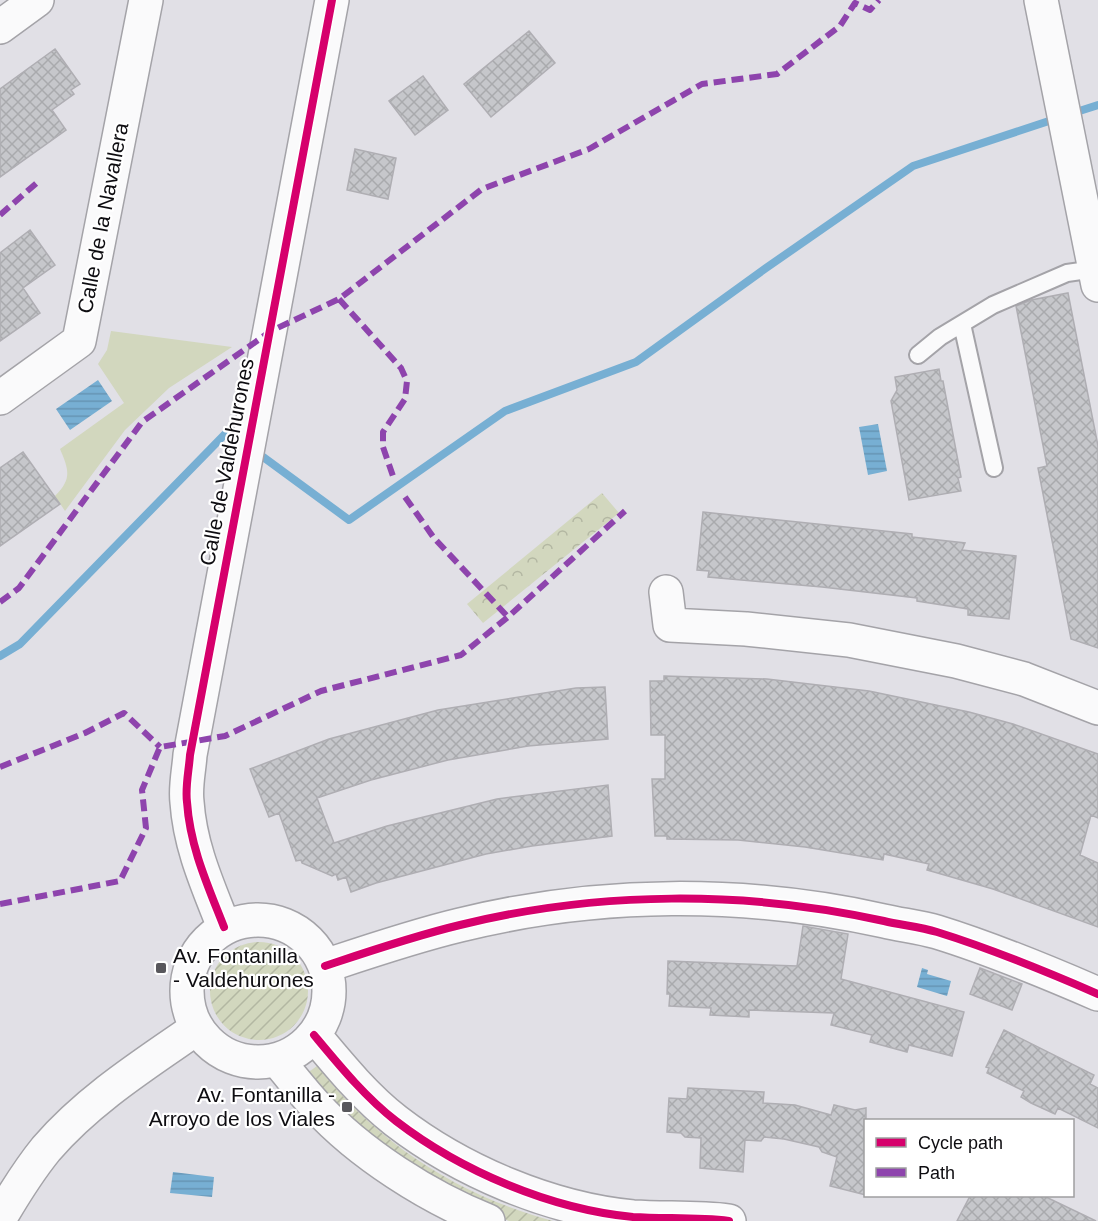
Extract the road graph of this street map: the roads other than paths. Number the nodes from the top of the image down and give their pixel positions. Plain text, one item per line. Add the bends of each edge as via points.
1 (37, 0) edge
2 (146, 0) edge
3 (332, 0) edge
4 (1041, 0) edge
5 (0, 27) edge
6 (1094, 269) edge
7 (962, 324) junction
8 (918, 355) dead end
9 (0, 398) edge
10 (994, 468) dead end
11 (666, 592) dead end
12 (1098, 708) edge
13 (224, 927) junction
14 (325, 966) junction
15 (1098, 994) edge
16 (197, 1028) junction
17 (314, 1035) junction
18 (277, 1060) junction
19 (0, 1218) edge
20 (489, 1221) edge
21 (729, 1221) edge

1 - 5 street
2 - 9 street, Calle de la Navallera via 79,341
3 - 13 street, Calle de Valdehurones via 190,755 186,800 191,835
4 - 6 street
6 - 7 lane via 1057,277 993,305
7 - 8 lane
7 - 10 lane
11 - 12 street via 670,625 849,640 1024,679
13 - 14 street via 254,919 284,924 309,941
13 - 16 street via 202,946 189,972 187,1000
14 - 15 street via 460,925 546,908 632,899 734,899 836,910 935,932 1032,964
14 - 17 street via 330,990 326,1014
16 - 18 street via 218,1050 247,1061
16 - 19 street via 89,1107 46,1149
17 - 18 street
17 - 21 street via 394,1120 448,1157 507,1185 568,1205 632,1216
18 - 20 street via 317,1107 362,1147 410,1182

